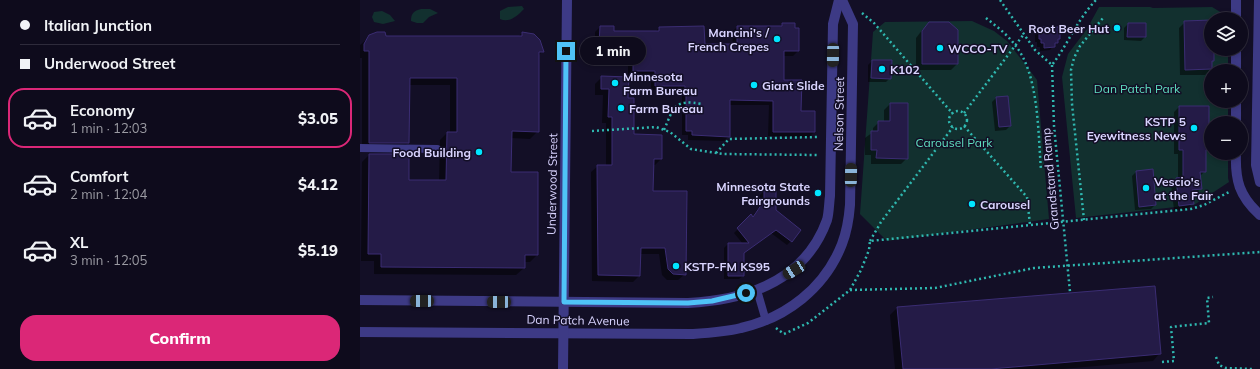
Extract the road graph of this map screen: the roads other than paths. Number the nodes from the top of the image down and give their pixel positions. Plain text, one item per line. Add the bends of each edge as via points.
1 (567, 0) edge
2 (838, 0) edge
3 (842, 0) edge
4 (1236, 0) edge
5 (1259, 0) edge
6 (1236, 12) edge
7 (360, 148) edge
8 (437, 149) dead end
9 (1236, 160) edge
10 (1260, 182) edge
11 (1260, 215) edge
12 (775, 281) joint
13 (757, 290) junction
14 (360, 300) edge
15 (564, 302) junction
16 (791, 307) joint
17 (766, 321) junction
18 (360, 332) edge
19 (564, 333) junction
20 (563, 369) edge

1 - 15 street, Underwood Street
2 - 12 street, Nelson Street via 833,24 830,196 827,218 818,240 806,256 794,270
3 - 16 street, Nelson Street via 854,24 848,223 842,244 822,279
4 - 6 street
5 - 10 street via 1256,165
7 - 8 lane
9 - 11 street via 1240,187 1246,200
12 - 13 street, Dan Patch Avenue
13 - 15 street, Dan Patch Avenue via 712,301 688,303
13 - 17 lane
14 - 15 street, Dan Patch Avenue
15 - 19 street, Underwood Street
16 - 17 street, Dan Patch Avenue
17 - 19 street, Dan Patch Avenue via 742,328 692,334
18 - 19 street, Dan Patch Avenue
19 - 20 street, Underwood Street

